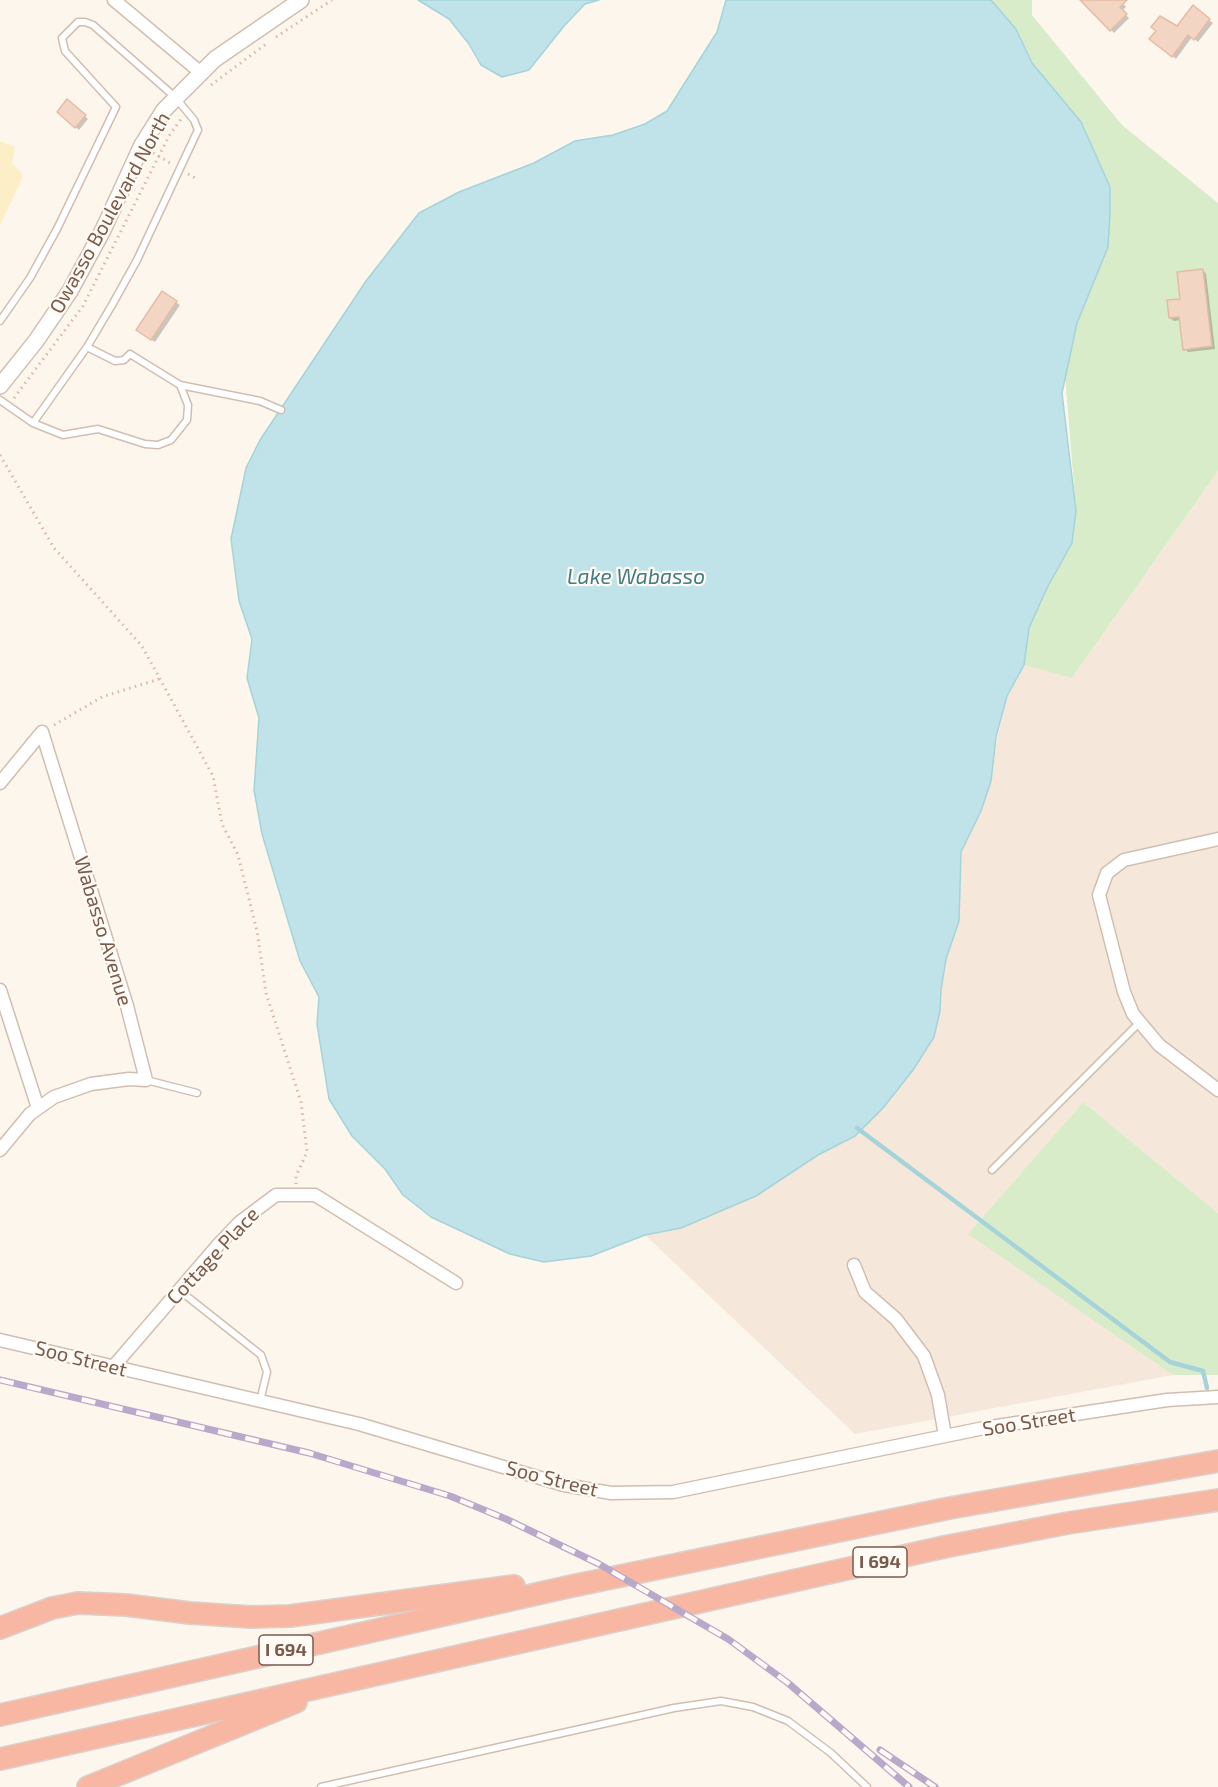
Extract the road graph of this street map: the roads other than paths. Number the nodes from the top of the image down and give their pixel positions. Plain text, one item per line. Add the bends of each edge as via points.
1 (114, 0) edge
2 (302, 0) edge
3 (200, 72) junction
4 (175, 97) junction
5 (0, 321) edge
6 (87, 347) junction
7 (180, 385) junction
8 (0, 386) edge
9 (0, 400) edge
10 (281, 410) dead end
11 (33, 423) junction
12 (0, 783) edge
13 (1218, 839) edge
14 (0, 990) edge
15 (1139, 1023) junction
16 (146, 1080) junction
17 (1218, 1090) edge
18 (197, 1093) dead end
19 (38, 1108) junction
20 (0, 1150) edge
21 (992, 1170) dead end
22 (854, 1265) dead end
23 (456, 1283) dead end
24 (179, 1290) junction
25 (0, 1340) edge
26 (113, 1367) junction
27 (1218, 1397) edge
28 (260, 1401) junction
29 (945, 1436) junction
30 (1218, 1461) edge
31 (1218, 1500) edge
32 (572, 1586) junction
33 (0, 1628) edge
34 (351, 1680) junction
35 (0, 1715) edge
36 (0, 1759) edge
37 (88, 1787) edge
38 (321, 1787) edge
39 (867, 1787) edge

1 - 3 street
2 - 3 street, Owasso Boulevard North
3 - 4 street, Owasso Boulevard North
4 - 5 lane via 93,25 78,22 62,38 65,51 116,107 57,229
4 - 6 lane via 194,120 196,138 137,260
4 - 8 street, Owasso Boulevard North via 156,120 70,291
6 - 7 lane via 115,361 130,354
6 - 11 lane
7 - 10 lane via 260,401
7 - 11 lane via 188,405 187,420 171,440 158,445 98,429 63,435
9 - 11 lane
12 - 16 street, Wabasso Avenue via 42,732
13 - 15 street via 1124,860 1107,873 1101,884 1100,907 1124,992
14 - 19 street
15 - 17 street via 1160,1045
15 - 21 lane
16 - 18 lane
16 - 19 street via 91,1084 54,1097
19 - 20 street
22 - 29 street via 865,1292 896,1319 924,1356 936,1386
23 - 24 street, Cottage Place via 365,1229 333,1204 295,1193 276,1195 263,1202
24 - 26 street, Cottage Place
24 - 28 lane via 261,1355 267,1372
25 - 26 street, Soo Street
26 - 28 street, Soo Street
27 - 29 street, Soo Street via 1167,1400
28 - 29 street, Soo Street via 359,1424 575,1488 611,1493 697,1488
30 - 32 highway, I 694 via 950,1508
31 - 34 highway, I 694 via 944,1547
32 - 33 highway via 513,1586 290,1616 251,1617 78,1603 52,1608
32 - 35 highway, I 694
34 - 36 highway, I 694
34 - 37 highway
38 - 39 lane via 674,1708 721,1701 753,1707 788,1721 831,1753

